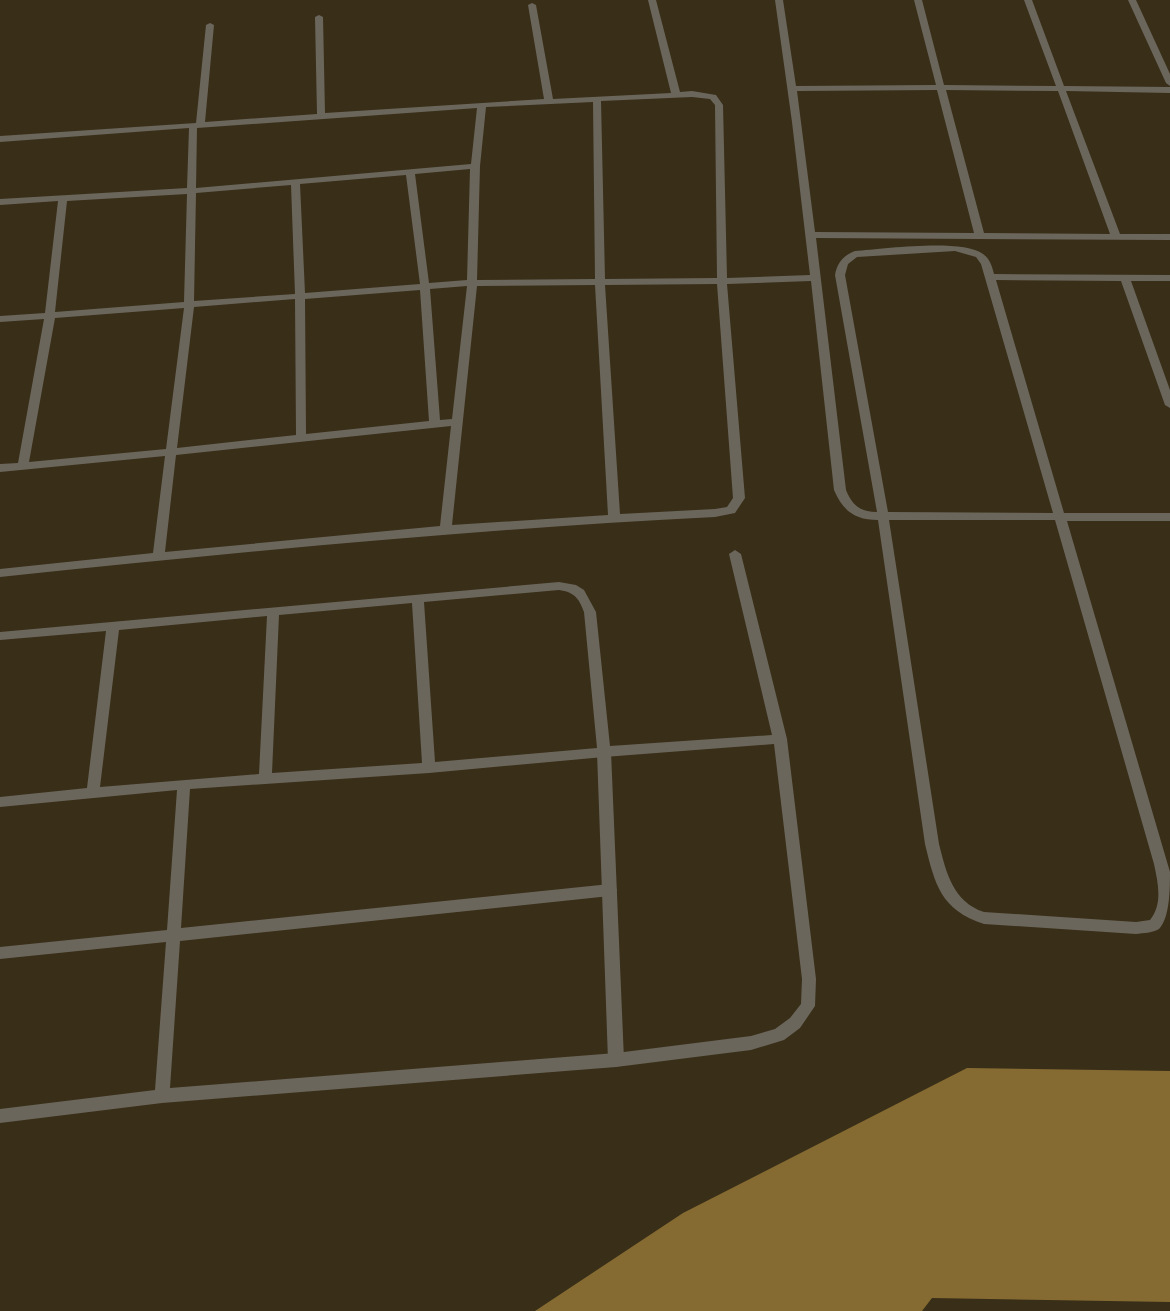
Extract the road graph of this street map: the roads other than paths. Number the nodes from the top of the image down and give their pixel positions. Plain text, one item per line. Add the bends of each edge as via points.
1 (652, 0) edge
2 (779, 0) edge
3 (918, 0) edge
4 (1028, 0) edge
5 (1132, 0) edge
6 (532, 4) dead end
7 (319, 17) dead end
8 (210, 25) dead end
9 (1170, 83) edge
10 (940, 88) junction
11 (793, 89) junction
12 (1060, 89) junction
13 (1170, 90) edge
14 (676, 95) junction
15 (597, 100) junction
16 (549, 102) junction
17 (482, 105) junction
18 (320, 117) junction
19 (196, 125) junction
20 (0, 139) edge
21 (475, 166) junction
22 (410, 171) junction
23 (295, 182) junction
24 (191, 191) junction
25 (62, 198) junction
26 (0, 202) edge
27 (812, 235) junction
28 (980, 236) junction
29 (1116, 236) junction
30 (1170, 237) edge
31 (989, 277) junction
32 (814, 278) junction
33 (1125, 278) junction
34 (1170, 278) edge
35 (600, 282) junction
36 (722, 282) junction
37 (472, 283) junction
38 (425, 287) junction
39 (300, 297) junction
40 (189, 306) junction
41 (50, 316) junction
42 (0, 319) edge
43 (1170, 405) edge
44 (457, 422) junction
45 (435, 425) junction
46 (301, 439) junction
47 (171, 452) junction
48 (23, 466) junction
49 (0, 468) edge
50 (883, 516) junction
51 (614, 517) junction
52 (1059, 517) junction
53 (1170, 517) edge
54 (446, 529) junction
55 (735, 554) dead end
56 (158, 557) junction
57 (0, 573) edge
58 (418, 600) junction
59 (272, 613) junction
60 (113, 627) junction
61 (0, 636) edge
62 (780, 740) junction
63 (604, 752) junction
64 (429, 768) junction
65 (264, 778) junction
66 (184, 784) junction
67 (93, 793) junction
68 (0, 802) edge
69 (1166, 865) edge
70 (610, 890) junction
71 (173, 934) junction
72 (0, 953) edge
73 (616, 1060) junction
74 (162, 1096) junction
75 (0, 1116) edge

1 - 14 street
2 - 11 street
3 - 10 street
4 - 12 street
5 - 9 street
6 - 16 street
7 - 18 street
8 - 19 street
10 - 11 street
10 - 12 street
10 - 28 street
11 - 27 street
12 - 13 street
12 - 29 street
14 - 15 street
14 - 36 street via 713,97 720,105
15 - 16 street
15 - 35 street
16 - 17 street
17 - 18 street
17 - 21 street
18 - 19 street
19 - 20 street
19 - 24 street
21 - 22 street
21 - 37 street
22 - 23 street
22 - 38 street
23 - 24 street
23 - 39 street
24 - 25 street
24 - 40 street
25 - 26 street
25 - 41 street
27 - 28 street
27 - 32 street
28 - 29 street
29 - 30 street
31 - 33 street
31 - 50 street via 986,263 979,256 955,248 855,254 840,267
31 - 52 street
32 - 36 street
32 - 50 street via 840,490 846,504 858,514
33 - 34 street
33 - 43 street
35 - 36 street
35 - 37 street
35 - 51 street
36 - 51 street via 739,498 731,510 715,513
37 - 38 street
37 - 44 street
38 - 39 street
38 - 45 street
39 - 40 street
39 - 46 street
40 - 41 street
40 - 47 street
41 - 42 street
41 - 48 street
44 - 45 street
44 - 54 street
45 - 46 street
46 - 47 street
47 - 48 street
47 - 56 street
48 - 49 street
50 - 52 street
50 - 69 street via 932,844 939,874 948,893 966,911 984,918 1136,928 1155,924 1164,914 1169,899
51 - 54 street
52 - 53 street
52 - 69 street
54 - 56 street
55 - 62 street
56 - 57 street
58 - 59 street
58 - 63 street via 559,586 580,592 590,612
58 - 64 street
59 - 60 street
59 - 65 street
60 - 61 street
60 - 67 street
62 - 63 street
62 - 73 street via 809,979 808,1006 795,1023 779,1035 751,1044
63 - 64 street
63 - 70 street
64 - 65 street
65 - 66 street
66 - 67 street
66 - 71 street
67 - 68 street
70 - 71 street
70 - 73 street
71 - 72 street
71 - 74 street
73 - 74 street
74 - 75 street

